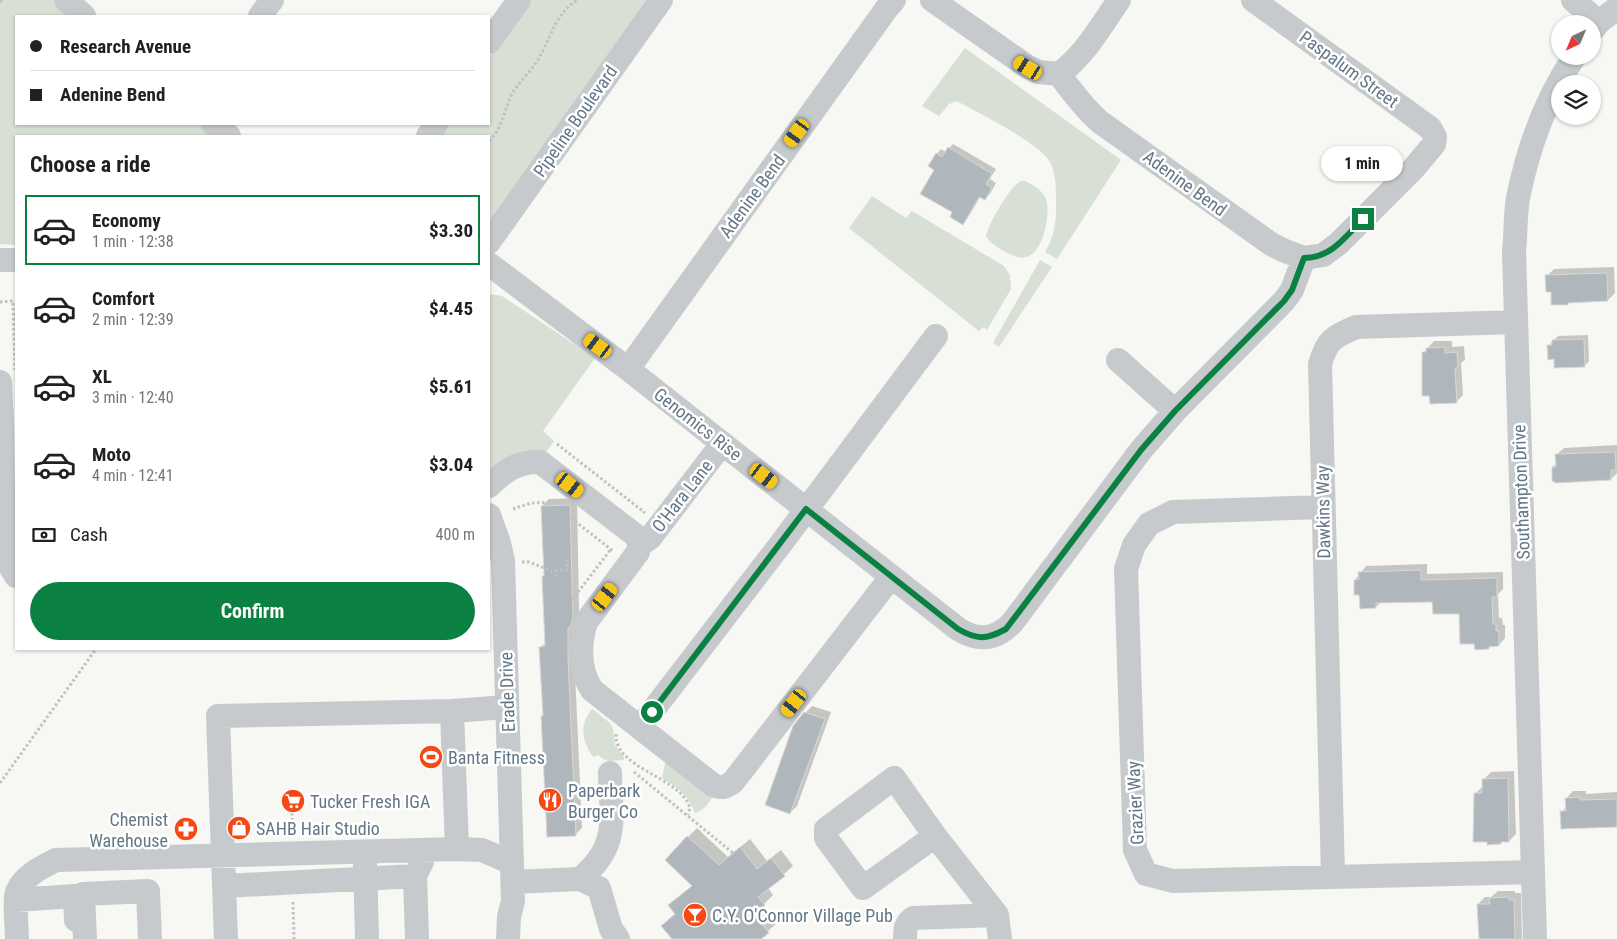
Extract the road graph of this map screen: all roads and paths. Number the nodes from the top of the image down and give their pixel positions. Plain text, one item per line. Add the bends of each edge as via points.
1 (4, 0) edge
2 (66, 0) edge
3 (272, 0) edge
4 (520, 0) edge
5 (577, 0) edge
6 (661, 0) edge
7 (894, 0) edge
8 (932, 0) edge
9 (1119, 0) edge
10 (1253, 0) edge
11 (1573, 0) edge
12 (0, 2) edge
13 (83, 15) edge
14 (261, 15) edge
15 (1603, 20) edge
16 (490, 41) edge
17 (1570, 65) edge
18 (1059, 74) junction
19 (214, 125) edge
20 (228, 135) edge
21 (490, 140) edge
22 (490, 241) edge
23 (1304, 258) junction
24 (0, 260) edge
25 (15, 260) edge
26 (490, 265) edge
27 (0, 302) edge
28 (1516, 322) junction
29 (936, 336) dead end
30 (1118, 360) dead end
31 (628, 368) junction
32 (7, 378) edge
33 (1175, 411) junction
34 (9, 425) edge
35 (722, 444) junction
36 (490, 485) edge
37 (566, 501) dead end
38 (1323, 508) junction
39 (513, 509) dead end
40 (806, 509) junction
41 (490, 518) edge
42 (640, 545) junction
43 (611, 548) dead end
44 (567, 558) dead end
45 (519, 562) dead end
46 (556, 570) junction
47 (15, 574) edge
48 (556, 576) dead end
49 (891, 577) junction
50 (572, 600) dead end
51 (95, 650) edge
52 (507, 707) junction
53 (452, 711) junction
54 (629, 727) junction
55 (634, 772) dead end
56 (610, 773) dead end
57 (0, 784) edge
58 (688, 816) junction
59 (935, 836) junction
60 (457, 849) junction
61 (429, 850) junction
62 (364, 852) junction
63 (733, 853) dead end
64 (223, 857) junction
65 (1533, 872) junction
66 (415, 876) junction
67 (1333, 876) junction
68 (365, 879) junction
69 (580, 879) junction
70 (513, 882) junction
71 (224, 886) junction
72 (16, 900) junction
73 (997, 915) junction
74 (18, 939) edge
75 (77, 939) edge
76 (85, 939) edge
77 (150, 939) edge
78 (226, 939) edge
79 (367, 939) edge
80 (418, 939) edge
81 (508, 939) edge
82 (523, 939) edge
83 (618, 939) edge
84 (905, 939) edge
85 (1000, 939) edge
86 (1535, 939) edge

1 - 12 path
2 - 13 street
3 - 14 street
4 - 16 street
5 - 21 path via 558,18 537,61 513,93 500,127
6 - 22 street, Pipeline Boulevard
7 - 31 street, Adenine Bend
8 - 18 street via 1028,68
9 - 18 street via 1082,52
10 - 23 street, Paspalum Street via 1430,128 1435,137 1434,144 1414,168 1338,244 1323,255
11 - 15 street
17 - 28 street, Southampton Drive via 1533,139 1518,199 1514,252
18 - 23 street, Adenine Bend via 1086,110 1100,122 1271,244
19 - 20 street
23 - 33 street, Genomics Rise via 1292,290 1284,301
24 - 25 street
26 - 31 street, Genomics Rise
27 - 32 path via 13,301
28 - 38 street, Dawkins Way via 1356,327 1325,346 1320,364
28 - 65 street, Southampton Drive
29 - 40 street
30 - 33 street
31 - 35 street, Genomics Rise
32 - 34 street
33 - 49 street, Genomics Rise via 1141,450 1006,629 989,638 969,635
34 - 47 street via 4,556
35 - 40 street, Genomics Rise
35 - 42 street, O'Hara Lane via 650,538
36 - 42 street via 518,464 540,462 635,535
37 - 39 path
38 - 67 street, Dawkins Way
38 - 67 street, Grazier Way via 1173,512 1150,524 1134,545 1126,569 1135,850 1146,874 1173,881
40 - 49 street, Genomics Rise
40 - 54 street
41 - 52 street, Erade Drive via 503,561
42 - 54 street, O'Hara Lane via 586,622 582,634 584,678
43 - 50 path
44 - 46 path via 566,570
45 - 46 path
46 - 48 path
49 - 54 street, O'Hara Lane via 733,782 723,788 713,785
51 - 57 path
52 - 53 street
52 - 70 street, Erade Drive
53 - 60 street
53 - 64 street via 218,716
54 - 58 path via 616,739 619,747 631,761 683,794 690,808
55 - 58 path
56 - 69 street via 612,830 607,847
58 - 63 path
59 - 59 street via 894,778 826,829 826,838 863,888
59 - 73 street
60 - 61 street
60 - 70 street via 482,850
61 - 62 street
61 - 66 street
62 - 64 street
62 - 68 street
64 - 71 street
64 - 72 street via 56,860 27,878 16,892
65 - 67 street, Grazier Way
65 - 86 street, Southampton Drive
66 - 68 street
66 - 80 street
68 - 71 street
68 - 79 street
69 - 70 street
69 - 83 street via 599,888 611,929
70 - 81 street, Erade Drive
70 - 82 street, Erade Drive
71 - 78 street
72 - 74 street
72 - 75 street via 75,896
73 - 84 street via 913,918 905,928
73 - 85 street
76 - 77 street via 83,894 148,891

